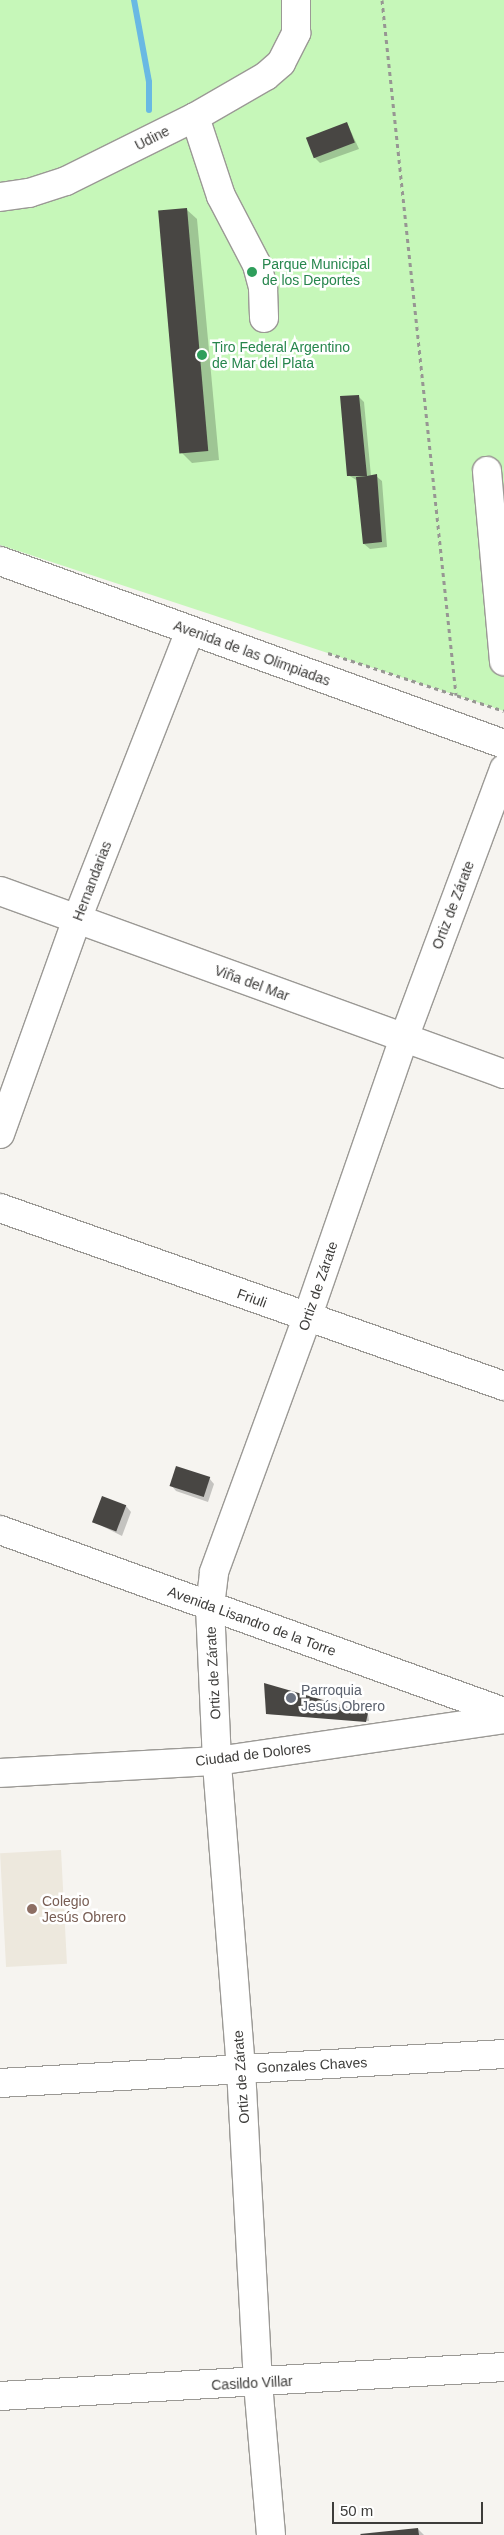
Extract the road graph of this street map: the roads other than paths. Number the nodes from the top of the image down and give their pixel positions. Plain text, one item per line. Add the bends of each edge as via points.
1 (296, 0) edge
2 (195, 117) junction
3 (0, 197) edge
4 (264, 318) dead end
5 (487, 471) dead end
6 (0, 561) edge
7 (190, 631) junction
8 (504, 661) edge
9 (504, 744) edge
10 (504, 770) edge
11 (0, 891) edge
12 (78, 919) junction
13 (404, 1038) junction
14 (504, 1074) edge
15 (0, 1134) edge
16 (0, 1208) edge
17 (307, 1318) junction
18 (504, 1386) edge
19 (0, 1530) edge
20 (210, 1606) junction
21 (504, 1712) edge
22 (504, 1718) edge
23 (217, 1761) junction
24 (0, 1773) edge
25 (504, 2054) edge
26 (241, 2069) junction
27 (0, 2083) edge
28 (504, 2367) edge
29 (258, 2383) junction
30 (0, 2396) edge
31 (271, 2535) edge

1 - 2 street, Udine via 296,33 289,50 266,76
2 - 3 street, Udine via 66,181 29,193
2 - 4 street via 221,196 257,266 263,288
5 - 8 street
6 - 7 street, Avenida de las Olimpiadas
7 - 9 street, Avenida de las Olimpiadas
7 - 12 street, Hernandarias
10 - 13 street, Ortiz de Zárate
11 - 12 street, Viña del Mar
12 - 13 street, Viña del Mar
12 - 15 street, Hernandarias
13 - 14 street, Viña del Mar
13 - 17 street, Ortiz de Zárate
16 - 17 street, Friuli
17 - 18 street, Friuli
17 - 20 street, Ortiz de Zárate via 214,1572
19 - 20 street, Avenida Lisandro de la Torre
20 - 21 street, Avenida Lisandro de la Torre
20 - 23 street, Ortiz de Zárate
22 - 23 street, Ciudad de Dolores
23 - 24 street, Ciudad de Dolores
23 - 26 street, Ortiz de Zárate
25 - 26 street, Gonzales Chaves
26 - 27 street, Gonzales Chaves
26 - 29 street, Ortiz de Zárate
28 - 29 street, Casildo Villar
29 - 30 street, Casildo Villar
29 - 31 street, Ortiz de Zárate

